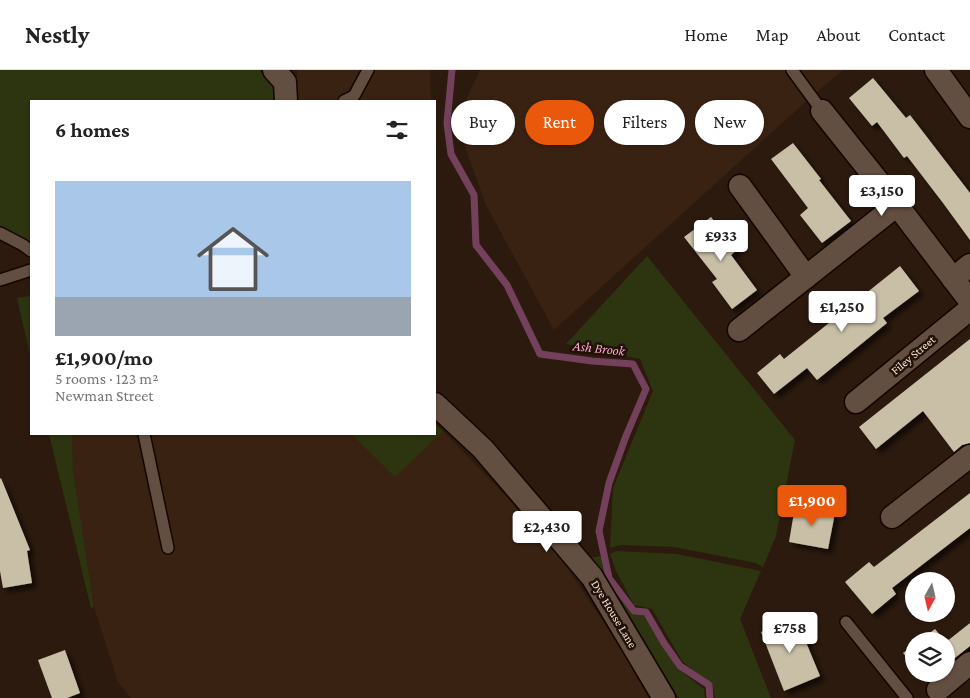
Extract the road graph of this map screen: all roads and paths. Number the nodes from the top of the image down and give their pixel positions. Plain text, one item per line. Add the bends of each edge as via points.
1 (368, 70) edge
2 (792, 70) edge
3 (936, 70) edge
4 (280, 73) edge
5 (286, 100) edge
6 (346, 100) edge
7 (822, 111) joint
8 (970, 118) edge
9 (740, 186) dead end
10 (897, 205) junction
11 (0, 233) edge
12 (30, 250) edge
13 (30, 270) edge
14 (962, 272) edge
15 (806, 277) junction
16 (0, 280) edge
17 (970, 301) edge
18 (970, 309) edge
19 (739, 330) dead end
20 (856, 402) dead end
21 (436, 405) edge
22 (144, 435) edge
23 (970, 458) edge
24 (892, 517) dead end
25 (168, 548) dead end
26 (846, 622) dead end
27 (970, 663) edge
28 (933, 694) edge
29 (664, 698) edge
30 (907, 698) edge

1 - 6 lane via 354,96
2 - 7 lane
3 - 8 street
4 - 5 street via 285,82
7 - 10 street
9 - 15 street
10 - 14 street
10 - 15 street
11 - 12 lane
13 - 16 lane
14 - 17 street
15 - 19 street
18 - 20 street, Filey Street
21 - 29 street, Dye House Lane via 483,449 592,577
22 - 25 lane
23 - 24 street
26 - 30 lane
27 - 28 street

